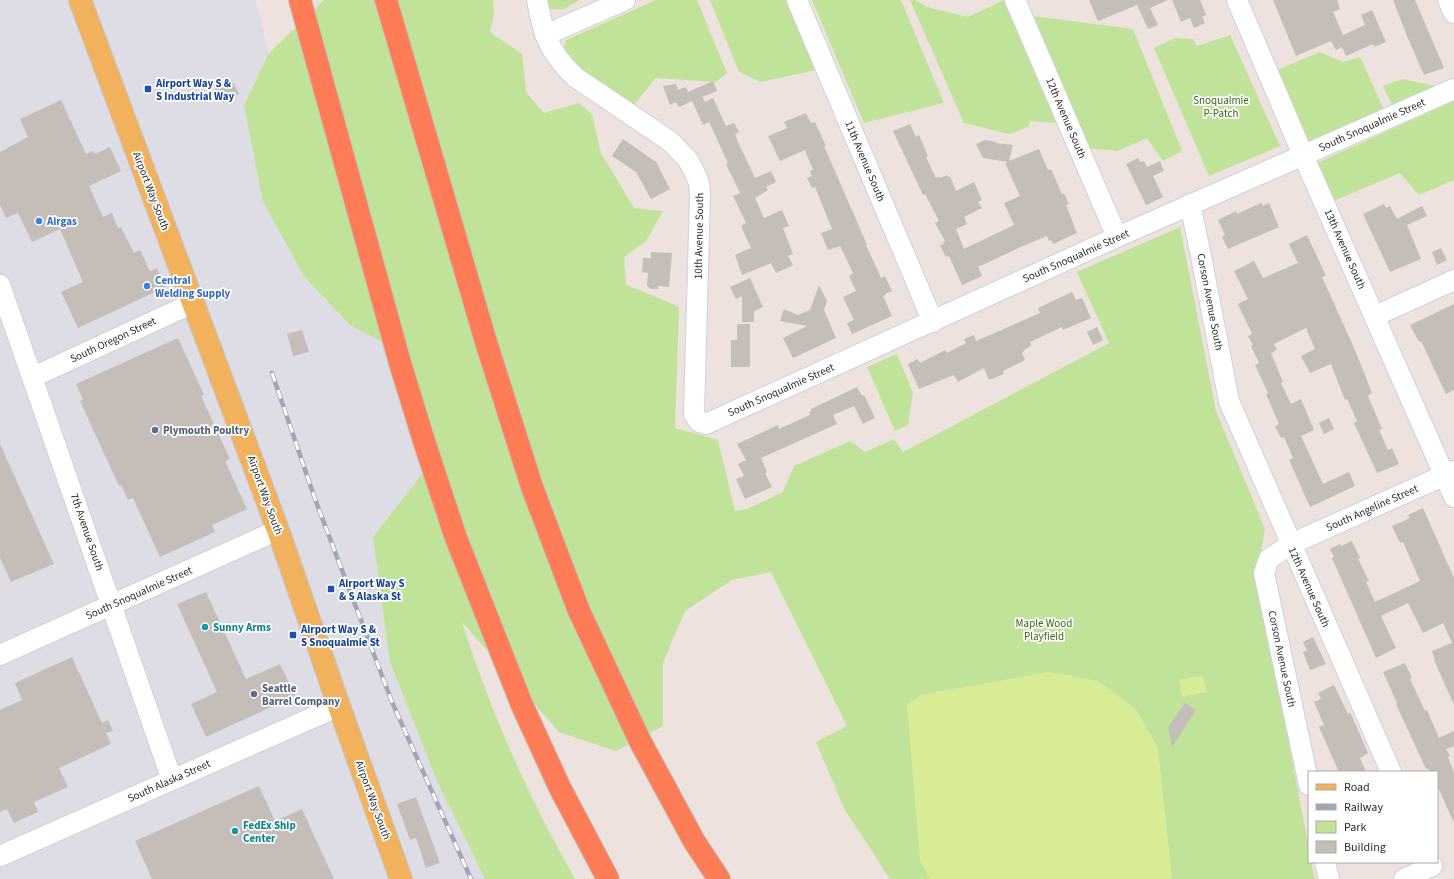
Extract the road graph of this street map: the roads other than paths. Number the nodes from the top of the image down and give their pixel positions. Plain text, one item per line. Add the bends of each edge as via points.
1 (70, 0) edge
2 (300, 0) edge
3 (386, 0) edge
4 (537, 0) edge
5 (625, 0) edge
6 (797, 0) edge
7 (1015, 0) edge
8 (1237, 0) edge
9 (1448, 0) edge
10 (83, 7) edge
11 (1454, 13) edge
12 (545, 35) junction
13 (1454, 88) edge
14 (1303, 155) junction
15 (1190, 204) junction
16 (1117, 237) junction
17 (1454, 280) edge
18 (0, 285) edge
19 (193, 303) junction
20 (1375, 316) junction
21 (933, 322) junction
22 (33, 377) junction
23 (1229, 401) joint
24 (699, 422) joint
25 (1449, 474) edge
26 (1454, 497) edge
27 (278, 530) junction
28 (1291, 544) junction
29 (112, 605) junction
30 (0, 655) edge
31 (339, 706) junction
32 (1391, 771) edge
33 (172, 780) junction
34 (1308, 780) edge
35 (0, 856) edge
36 (1325, 863) edge
37 (1434, 869) edge
38 (401, 879) edge
39 (608, 879) edge
40 (719, 879) edge
41 (1329, 879) edge
42 (1404, 879) edge

1 - 10 street
2 - 39 highway via 400,363 456,538 522,705 560,788
3 - 40 highway via 486,342 532,487 579,611 640,741 694,841
4 - 12 street, 10th Avenue South
5 - 12 street
6 - 21 street, 11th Avenue South
7 - 16 street, 12th Avenue South
8 - 14 street, 13th Avenue South
9 - 11 street
10 - 19 main road, Airport Way South
12 - 24 street, 10th Avenue South via 563,65 575,77 671,142 688,160 695,172 700,195 694,414
13 - 14 street, South Snoqualmie Street
14 - 15 street, South Snoqualmie Street
14 - 20 street, 13th Avenue South
15 - 16 street, South Snoqualmie Street
15 - 23 street, Corson Avenue South
16 - 21 street, South Snoqualmie Street
17 - 20 street
18 - 22 street, 7th Avenue South
19 - 22 street, South Oregon Street
19 - 27 main road, Airport Way South
20 - 25 street, 13th Avenue South
21 - 24 street, South Snoqualmie Street via 706,424
22 - 29 street, 7th Avenue South
23 - 28 street, 12th Avenue South
25 - 26 street, 13th Avenue South
25 - 28 street, South Angeline Street
27 - 29 street, South Snoqualmie Street
27 - 31 main road, Airport Way South
28 - 32 street, 12th Avenue South
28 - 34 street, Corson Avenue South via 1269,559 1264,574
29 - 30 street, South Snoqualmie Street
29 - 33 street, 7th Avenue South
31 - 33 street, South Alaska Street
31 - 38 main road, Airport Way South
33 - 35 street, South Alaska Street
36 - 41 street
37 - 42 street

